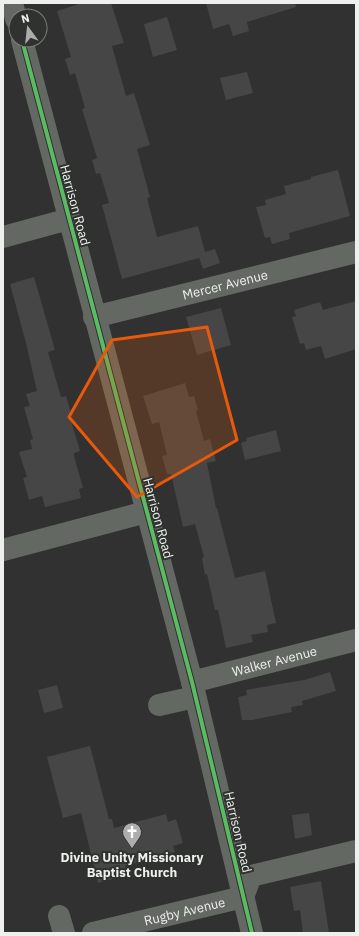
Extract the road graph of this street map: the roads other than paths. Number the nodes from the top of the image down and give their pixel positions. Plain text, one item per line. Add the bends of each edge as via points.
1 (24, 48) edge
2 (69, 219) junction
3 (3, 236) edge
4 (356, 252) edge
5 (94, 317) junction
6 (146, 512) junction
7 (3, 550) edge
8 (356, 640) edge
9 (194, 690) junction
10 (159, 705) dead end
11 (356, 852) edge
12 (243, 896) junction
13 (93, 933) edge
14 (252, 933) edge

1 - 2 street, Harrison Road
2 - 3 street
2 - 5 street, Harrison Road
4 - 5 street, Mercer Avenue
5 - 6 street, Harrison Road
6 - 7 street
6 - 9 street, Harrison Road
8 - 9 street, Walker Avenue
9 - 10 street, Walker Avenue
9 - 12 street, Harrison Road
11 - 12 street, Rugby Avenue via 251,876
12 - 13 street, Rugby Avenue
12 - 14 street, Harrison Road

